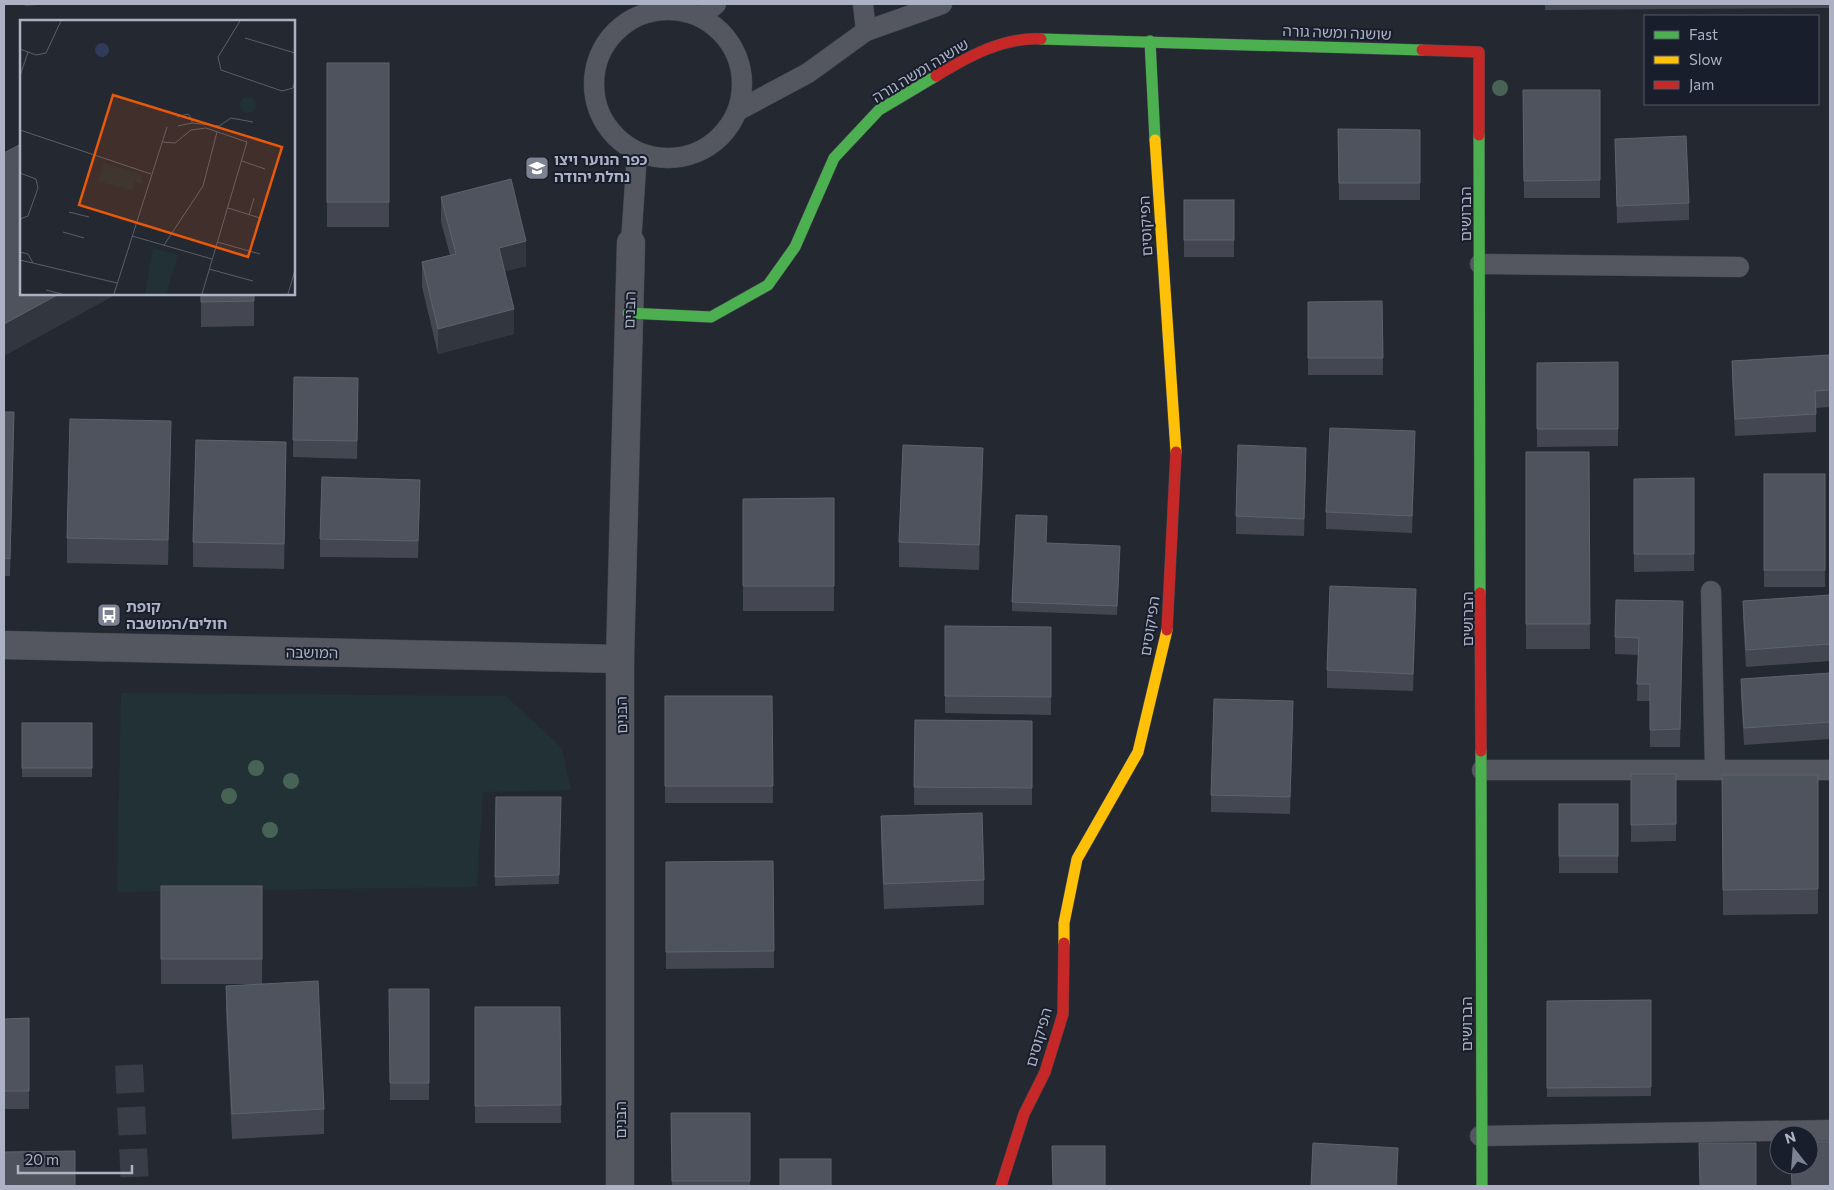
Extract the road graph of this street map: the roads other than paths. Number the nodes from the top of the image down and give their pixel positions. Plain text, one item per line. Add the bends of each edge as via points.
1 (716, 4) edge
2 (863, 4) edge
3 (942, 4) edge
4 (700, 17) junction
5 (866, 31) junction
6 (1150, 41) junction
7 (1479, 52) joint
8 (739, 110) junction
9 (636, 152) junction
10 (631, 243) joint
11 (1480, 264) junction
12 (1739, 266) dead end
13 (628, 313) junction
14 (1711, 591) dead end
15 (4, 645) edge
16 (620, 660) junction
17 (1482, 770) junction
18 (1715, 770) junction
19 (1830, 770) edge
20 (1830, 1130) edge
21 (1480, 1136) junction
22 (620, 1186) edge
23 (1001, 1186) edge
24 (1482, 1186) edge

1 - 4 lane
2 - 5 lane
3 - 5 lane
4 - 8 lane via 711,22 728,40 740,61 743,86
4 - 9 lane via 688,12 664,10 640,15 619,28 603,47 595,71 594,95 601,119 616,138
5 - 8 lane via 808,73
6 - 7 street, שושנה ומשה גורה
6 - 13 street, שושנה ומשה גורה via 1022,38 972,54 879,110 834,158 795,247 768,285 711,316
6 - 23 street, הפיקוסים via 1177,462 1169,621 1138,752 1077,859 1064,923 1063,1014 1045,1072 1024,1114
7 - 11 street, הברושים
8 - 9 lane via 727,132 708,148 685,158 661,159
9 - 10 lane
10 - 13 street, הבנים
11 - 12 lane
11 - 17 street, הברושים
13 - 16 street, הבנים
14 - 18 lane
15 - 16 street, המושבה
16 - 22 street, הבנים
17 - 18 lane
17 - 21 street, הברושים
18 - 19 lane
20 - 21 lane
21 - 24 street, הברושים

